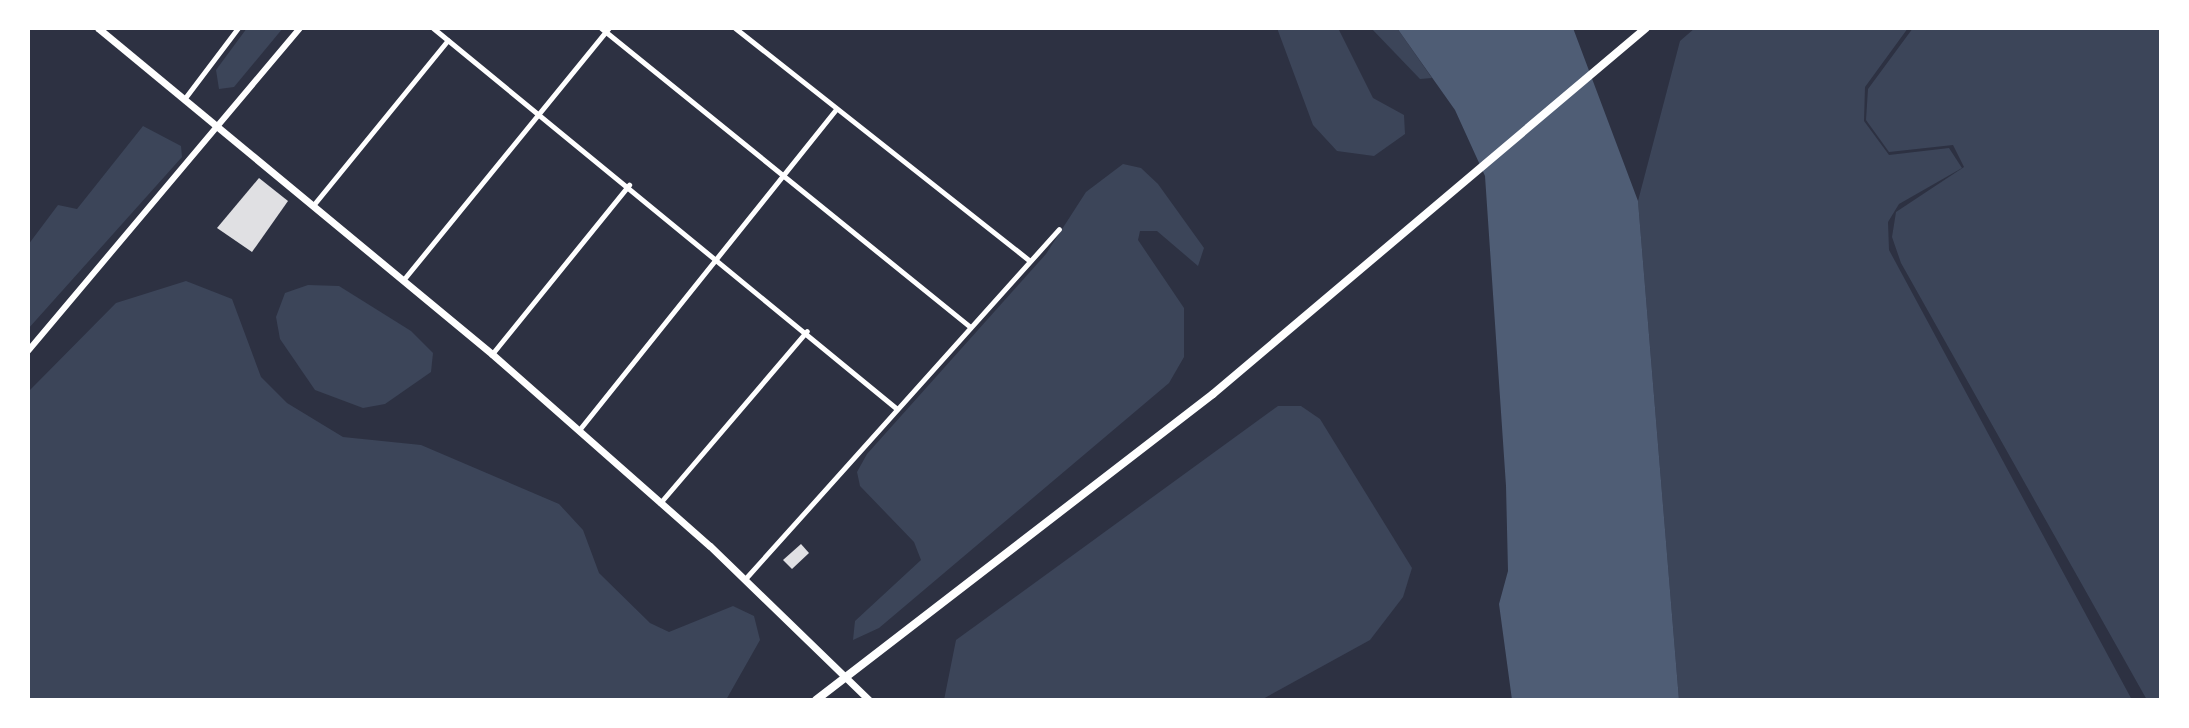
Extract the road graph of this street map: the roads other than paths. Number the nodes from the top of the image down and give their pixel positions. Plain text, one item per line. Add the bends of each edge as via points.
1 (98, 28) edge
2 (238, 28) edge
3 (300, 28) edge
4 (433, 28) edge
5 (735, 28) edge
6 (1646, 28) edge
7 (605, 29) edge
8 (448, 40) junction
9 (185, 98) junction
10 (836, 109) junction
11 (539, 114) junction
12 (220, 123) junction
13 (780, 177) junction
14 (629, 185) junction
15 (315, 203) junction
16 (1059, 229) dead end
17 (715, 256) junction
18 (1029, 260) junction
19 (404, 279) junction
20 (970, 327) junction
21 (807, 331) junction
22 (28, 351) edge
23 (492, 354) junction
24 (897, 409) junction
25 (579, 431) junction
26 (660, 503) junction
27 (745, 579) junction
28 (848, 677) junction
29 (816, 700) edge
30 (869, 700) edge

1 - 9 main road
2 - 9 street
3 - 12 street
4 - 8 street
5 - 10 street
6 - 28 highway via 1393,245
7 - 11 street
7 - 13 street
8 - 11 street
8 - 15 street
9 - 12 main road
10 - 13 street
10 - 18 street
11 - 14 street
11 - 19 street
12 - 15 main road
12 - 22 street
13 - 17 street
13 - 20 street
14 - 17 street
14 - 23 street
15 - 19 main road
16 - 18 street
17 - 21 street
17 - 25 street
18 - 20 street
19 - 23 main road
20 - 24 street
21 - 24 street
21 - 26 street
23 - 25 main road
24 - 27 street
25 - 26 main road
26 - 27 main road
27 - 28 main road
28 - 29 highway
28 - 30 main road

